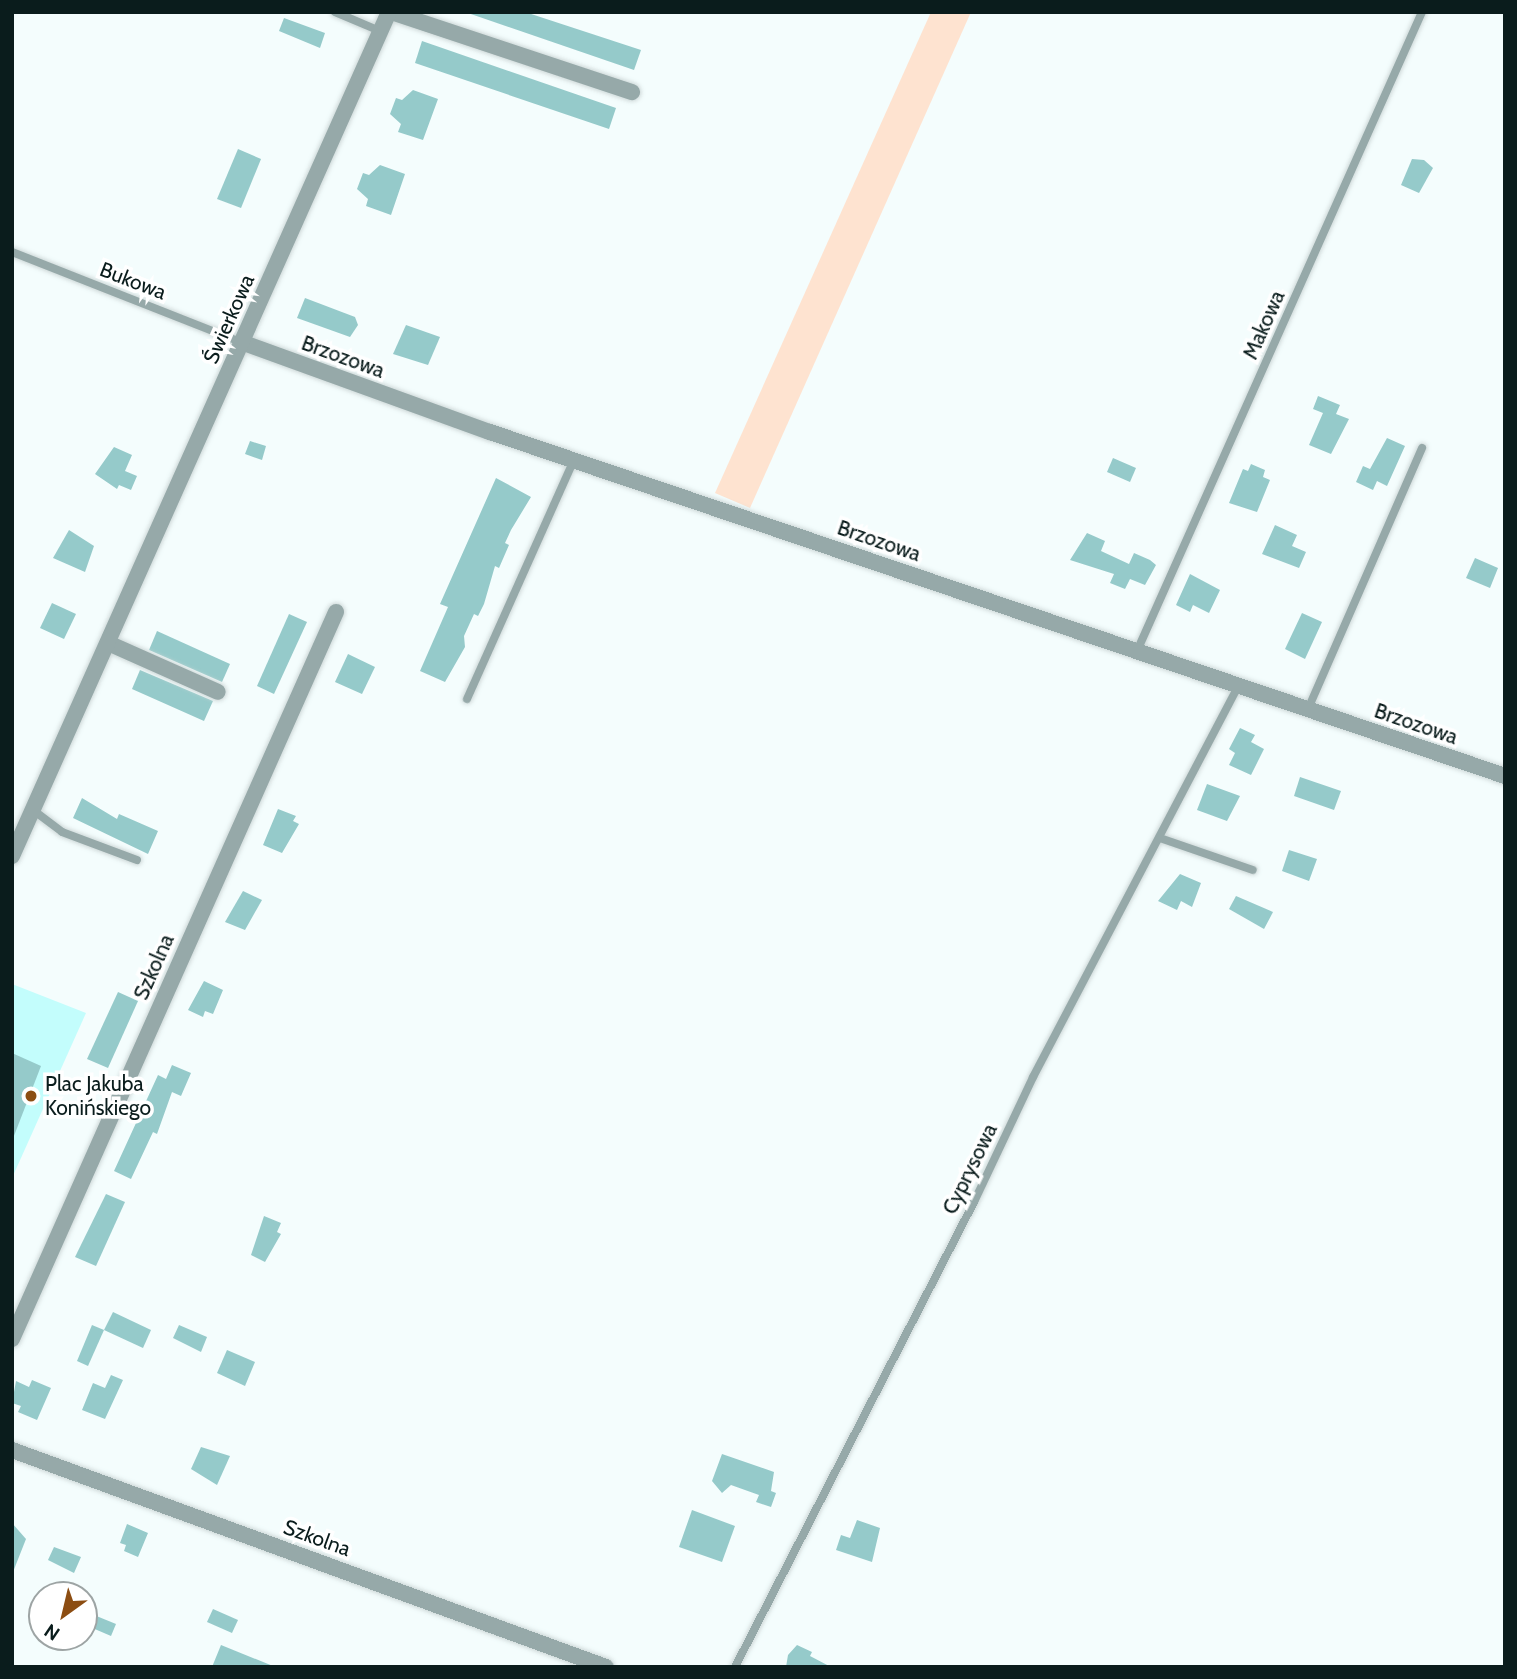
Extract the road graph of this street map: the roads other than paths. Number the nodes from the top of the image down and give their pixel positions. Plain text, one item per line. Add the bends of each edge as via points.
1 (335, 12) edge
2 (390, 12) edge
3 (1422, 12) edge
4 (380, 31) junction
5 (632, 92) dead end
6 (12, 252) edge
7 (241, 342) junction
8 (1422, 448) dead end
9 (574, 460) junction
10 (336, 612) dead end
11 (108, 643) junction
12 (1137, 651) junction
13 (1238, 686) junction
14 (218, 692) dead end
15 (467, 699) dead end
16 (1308, 709) junction
17 (1505, 776) edge
18 (33, 810) junction
19 (1160, 838) junction
20 (12, 856) edge
21 (137, 860) dead end
22 (1253, 870) dead end
23 (12, 1339) edge
24 (12, 1450) edge
25 (606, 1667) edge
26 (735, 1667) edge

1 - 4 lane
2 - 4 street, Świerkowa
2 - 5 street, Świerkowa
3 - 12 lane, Makowa
4 - 7 street, Świerkowa
6 - 7 lane, Bukowa
7 - 9 street, Brzozowa
7 - 11 street, Świerkowa
8 - 16 lane
9 - 12 street, Brzozowa
9 - 15 lane
10 - 23 street, Szkolna
11 - 14 street
11 - 18 street, Świerkowa
12 - 13 street, Brzozowa
13 - 16 street, Brzozowa
13 - 19 lane, Cyprysowa
16 - 17 street, Brzozowa
18 - 20 street, Świerkowa
18 - 21 lane via 62,832
19 - 22 lane
19 - 26 lane, Cyprysowa via 1033,1077 962,1227
24 - 25 street, Szkolna

